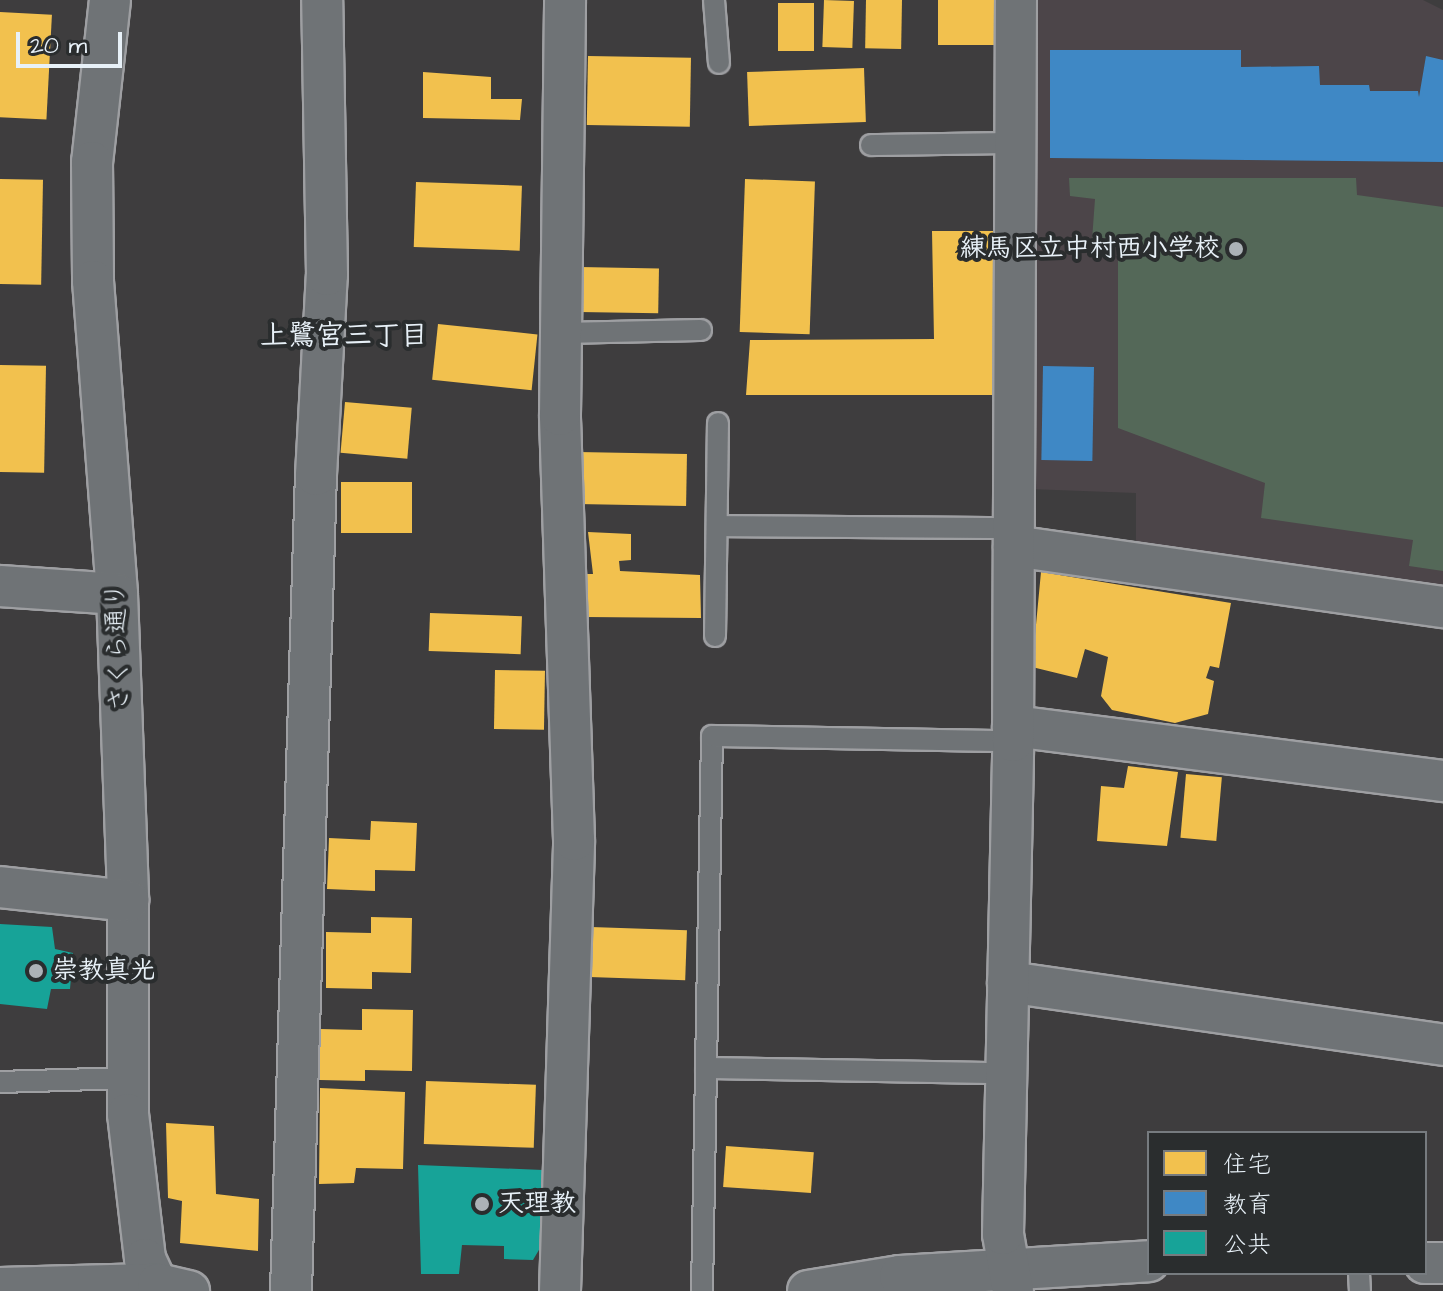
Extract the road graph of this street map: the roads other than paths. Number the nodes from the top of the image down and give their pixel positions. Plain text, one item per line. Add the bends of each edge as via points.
1 (110, 0) edge
2 (322, 0) edge
3 (565, 0) edge
4 (714, 0) edge
5 (1016, 0) edge
6 (719, 63) dead end
7 (1015, 143) junction
8 (871, 145) dead end
9 (701, 330) dead end
10 (561, 333) junction
11 (718, 423) dead end
12 (718, 526) junction
13 (1014, 537) junction
14 (0, 586) edge
15 (117, 594) junction
16 (1443, 607) edge
17 (715, 636) dead end
18 (1013, 733) junction
19 (1443, 781) edge
20 (0, 887) edge
21 (128, 901) junction
22 (1008, 982) junction
23 (1443, 1045) edge
24 (706, 1068) junction
25 (1006, 1073) junction
26 (127, 1078) junction
27 (0, 1082) edge
28 (1147, 1261) edge
29 (1012, 1279) edge
30 (0, 1288) edge
31 (169, 1289) edge
32 (291, 1291) edge
33 (560, 1291) edge
34 (702, 1291) edge
35 (808, 1291) edge

1 - 15 street, さくら通り via 92,162 93,281
2 - 32 street via 327,275
3 - 10 street
4 - 6 lane
5 - 7 street
7 - 8 lane
7 - 13 street
9 - 10 lane
10 - 33 street via 574,840
11 - 12 lane
12 - 13 lane
12 - 17 lane
13 - 16 street
13 - 18 street
14 - 15 street
15 - 21 street, さくら通り
18 - 19 street
18 - 22 street
18 - 24 lane via 712,736
20 - 21 street
21 - 26 street, さくら通り
22 - 23 street
22 - 25 street
24 - 25 lane
24 - 34 lane
25 - 29 street via 1003,1234
26 - 27 lane
26 - 31 street, さくら通り via 145,1259
28 - 29 street
29 - 35 street
30 - 31 street

